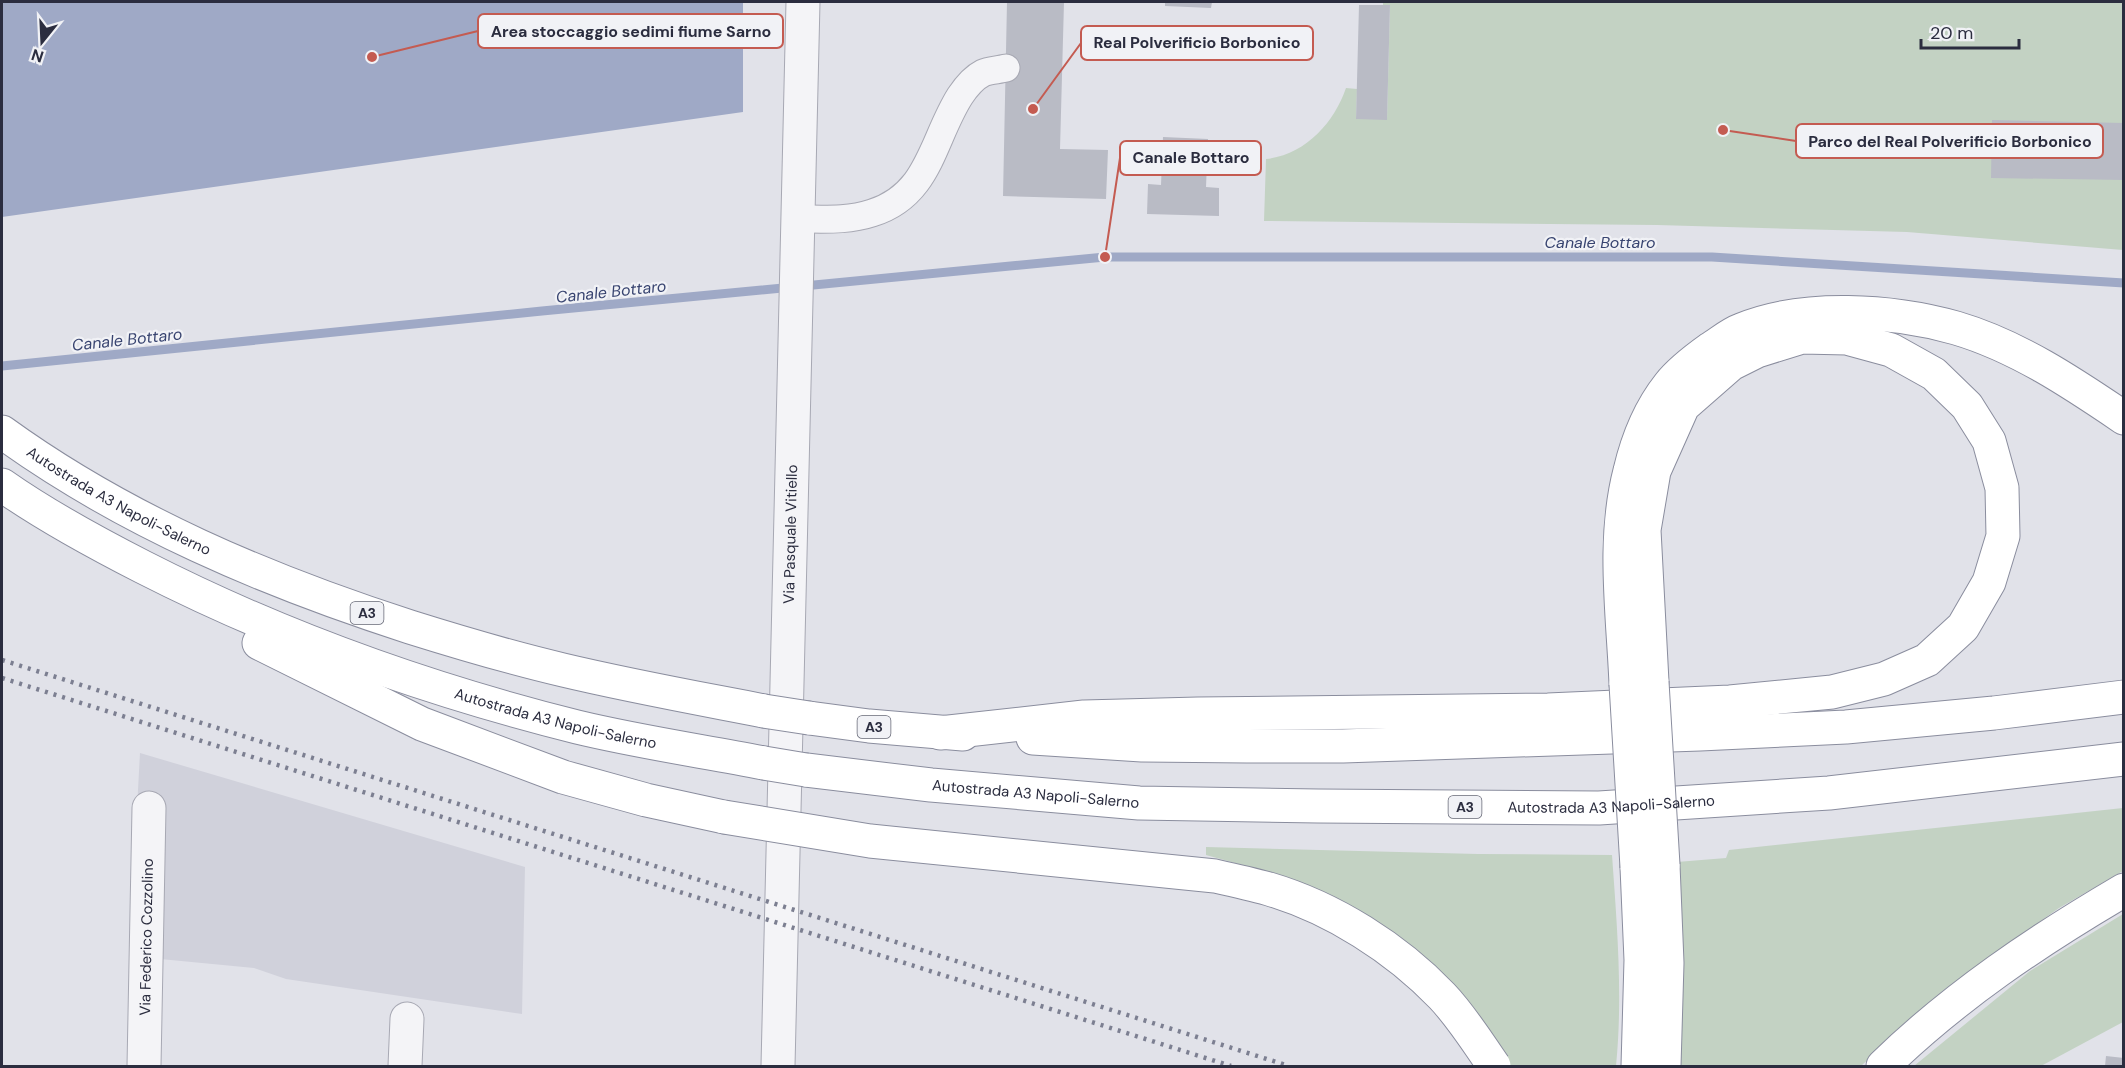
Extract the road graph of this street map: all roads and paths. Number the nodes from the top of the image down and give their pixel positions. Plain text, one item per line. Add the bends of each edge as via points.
1 (803, 2) edge
2 (1006, 68) dead end
3 (798, 219) junction
4 (2124, 418) edge
5 (2, 432) edge
6 (2, 484) edge
7 (108, 549) junction
8 (1639, 683) junction
9 (2124, 697) edge
10 (940, 733) junction
11 (2124, 759) edge
12 (149, 808) dead end
13 (1650, 866) junction
14 (2124, 890) edge
15 (407, 1019) dead end
16 (144, 1066) edge
17 (405, 1066) edge
18 (778, 1066) edge
19 (1494, 1066) edge
20 (1638, 1066) edge
21 (1664, 1066) edge
22 (1883, 1066) edge

1 - 3 street, Via Pasquale Vitiello
2 - 3 street via 983,73 968,84 952,109 924,173 910,191 873,213 840,219
3 - 18 street, Via Pasquale Vitiello
4 - 8 highway via 2037,363 1956,328 1908,317 1854,312 1795,315 1740,330 1696,359 1670,384 1649,417 1630,471 1619,534
5 - 10 highway, Autostrada A3 Napoli-Salerno / A3, bridge via 95,494 289,585 351,608 563,670 764,711
6 - 7 highway, Autostrada A3 Napoli-Salerno / A3
7 - 11 highway, Autostrada A3 Napoli-Salerno / A3, bridge via 292,637 480,700 579,727 764,763 952,788 1139,802 1599,808 1829,793
7 - 19 highway, bridge via 266,648 422,724 563,777 724,817 870,841 1215,876 1270,889 1319,908 1402,959 1443,997
8 - 10 highway via 1644,530 1654,471 1683,406 1731,364 1802,337 1847,338 1891,350 1934,374 1967,406 1989,441 2002,489 2003,536 1992,573 1963,627 1927,660 1884,679 1832,692 1730,702 1548,710 1084,717
8 - 13 highway, bridge
9 - 10 highway, Autostrada A3 Napoli-Salerno / A3 via 1846,727 1366,745 1142,745
12 - 16 street, Via Federico Cozzolino
13 - 20 highway via 1641,960
13 - 21 highway via 1667,963
14 - 22 highway via 2049,934 1973,988
15 - 17 street

